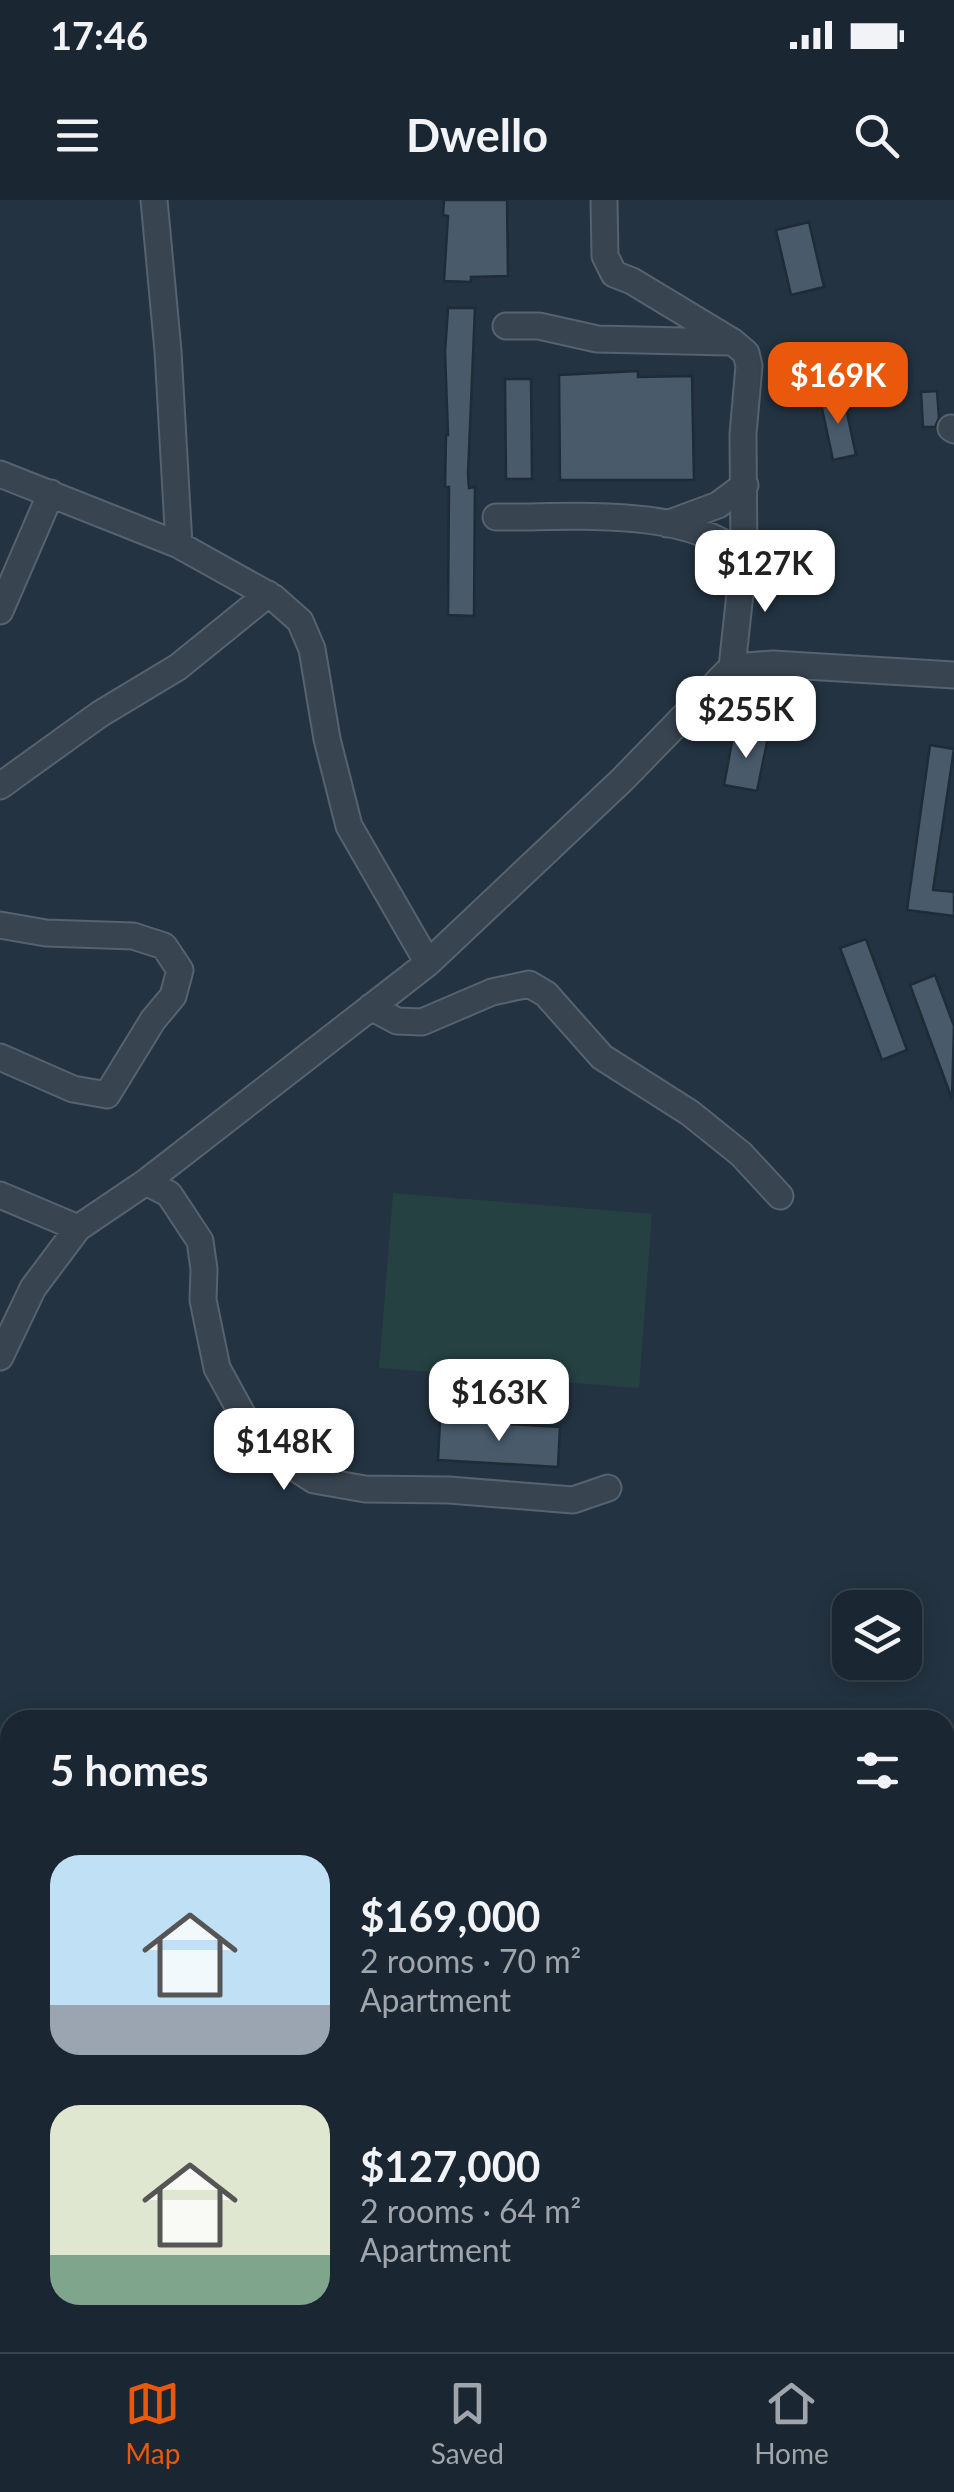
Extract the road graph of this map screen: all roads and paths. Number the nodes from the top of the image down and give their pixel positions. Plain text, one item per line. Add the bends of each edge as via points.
1 (154, 200) edge
2 (604, 200) edge
3 (506, 326) dead end
4 (733, 342) junction
5 (0, 474) edge
6 (744, 486) junction
7 (51, 494) junction
8 (496, 518) dead end
9 (667, 524) junction
10 (179, 545) junction
11 (744, 557) junction
12 (268, 594) junction
13 (0, 611) edge
14 (732, 667) junction
15 (954, 675) edge
16 (0, 786) edge
17 (0, 925) edge
18 (428, 964) junction
19 (371, 1007) junction
20 (0, 1058) edge
21 (146, 1182) junction
22 (0, 1195) edge
23 (780, 1196) dead end
24 (78, 1228) junction
25 (0, 1358) edge
26 (608, 1488) dead end

1 - 10 street
2 - 4 street via 605,256 614,274
3 - 4 street via 596,339
4 - 6 street via 749,366
5 - 7 street
6 - 9 street via 718,505
6 - 11 street
7 - 10 street
7 - 13 street
8 - 9 street
9 - 11 street via 727,543
10 - 12 street
11 - 14 street
12 - 16 street via 178,667
12 - 18 street via 300,621 312,650 348,826
14 - 15 street
14 - 18 street
17 - 20 street via 133,936 164,946 180,970 173,996 107,1096
18 - 19 street
19 - 21 street
19 - 23 street via 398,1021 422,1022 529,984 602,1057 690,1113
21 - 24 street
21 - 26 street via 169,1194 200,1241 217,1368 246,1421 314,1480 573,1500
22 - 24 street
24 - 25 street via 33,1288

